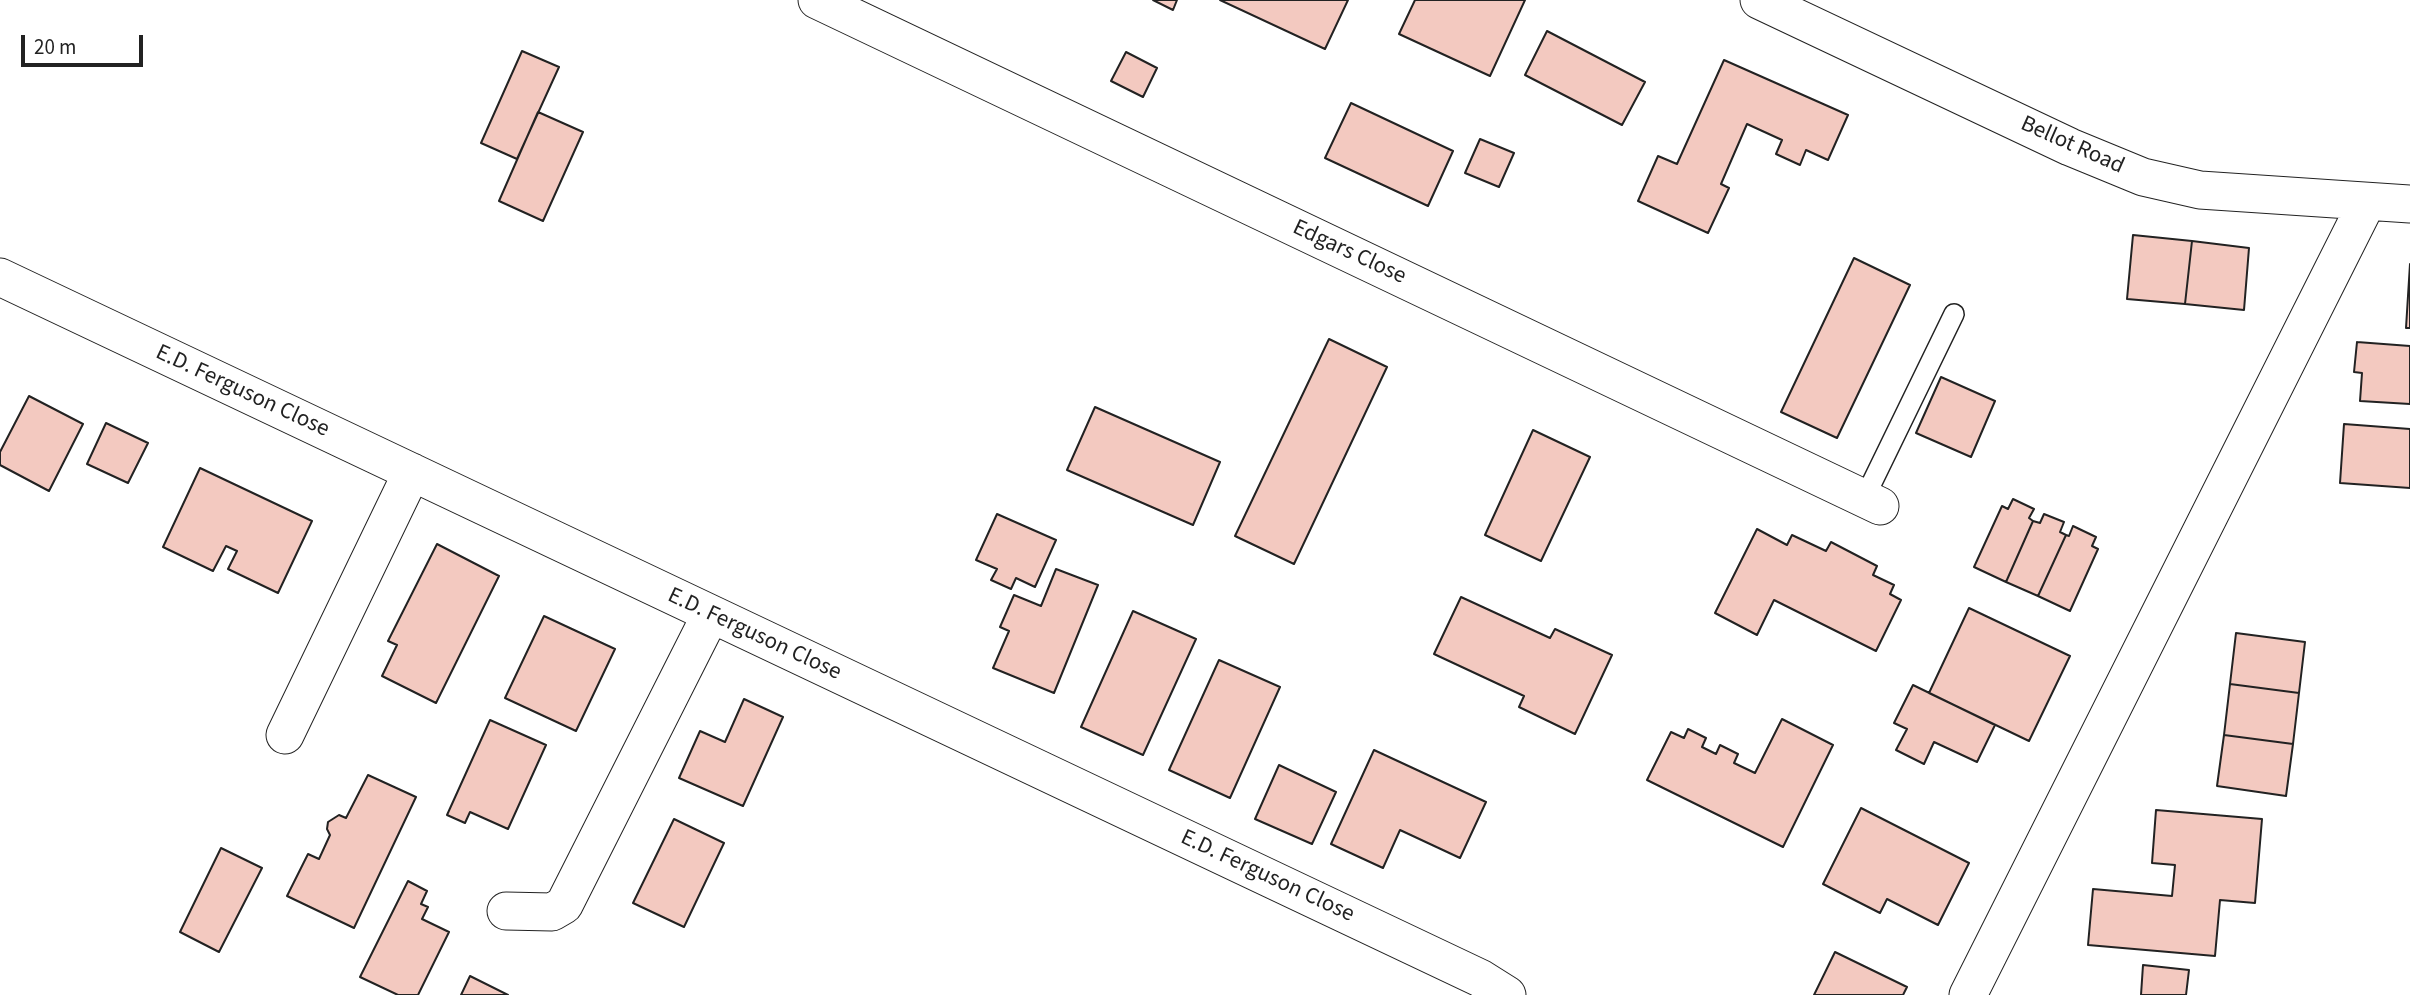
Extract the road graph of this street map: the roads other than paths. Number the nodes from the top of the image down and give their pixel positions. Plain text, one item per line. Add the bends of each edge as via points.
1 (817, 0) edge
2 (1759, 0) edge
3 (2367, 202) junction
4 (2410, 204) edge
5 (0, 277) edge
6 (1954, 314) dead end
7 (412, 472) junction
8 (1872, 503) joint
9 (711, 614) junction
10 (285, 735) dead end
11 (506, 911) dead end
12 (1507, 995) edge
13 (1968, 995) edge

1 - 8 street, Edgars Close
2 - 3 street, Bellot Road via 2143,177 2200,190
3 - 4 street, Bellot Road
3 - 13 street
5 - 7 street, E.D. Ferguson Close
6 - 8 lane
7 - 9 street, E.D. Ferguson Close
7 - 10 street
9 - 11 street via 564,905 552,912
9 - 12 street, E.D. Ferguson Close via 1480,978

